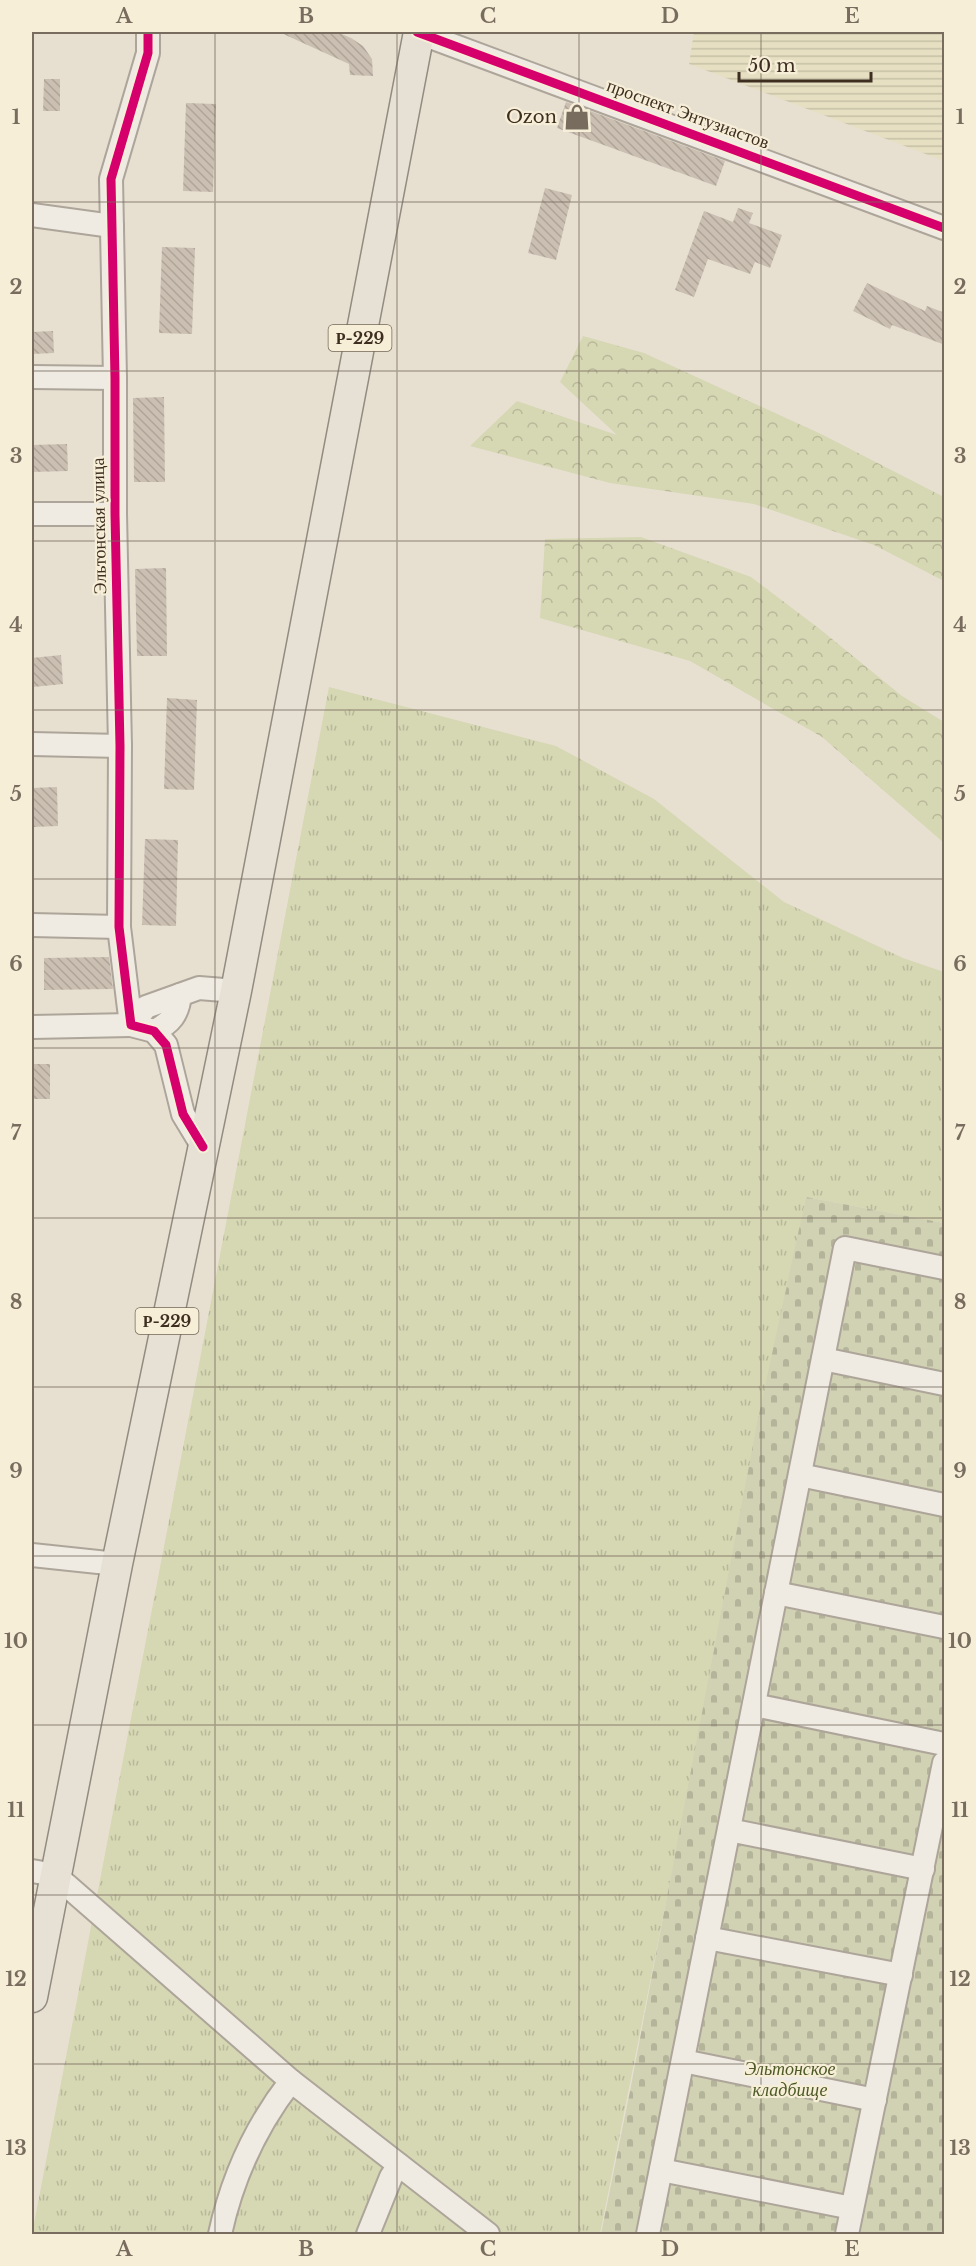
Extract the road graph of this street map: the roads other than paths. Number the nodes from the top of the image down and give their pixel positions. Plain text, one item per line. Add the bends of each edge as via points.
1 (148, 32) edge
2 (418, 32) edge
3 (32, 215) edge
4 (112, 226) junction
5 (945, 228) edge
6 (32, 377) edge
7 (115, 378) junction
8 (32, 514) edge
9 (115, 514) junction
10 (32, 744) edge
11 (120, 746) junction
12 (32, 925) edge
13 (119, 927) junction
14 (236, 991) junction
15 (180, 995) junction
16 (131, 1025) junction
17 (32, 1027) edge
18 (154, 1031) junction
19 (203, 1147) junction
20 (945, 1268) edge
21 (823, 1359) junction
22 (945, 1384) edge
23 (800, 1475) junction
24 (945, 1505) edge
25 (32, 1555) edge
26 (117, 1564) junction
27 (776, 1593) junction
28 (945, 1627) edge
29 (754, 1706) junction
30 (945, 1744) edge
31 (945, 1763) edge
32 (729, 1830) junction
33 (923, 1869) junction
34 (44, 1873) edge
35 (707, 1938) junction
36 (901, 1975) junction
37 (32, 1997) edge
38 (683, 2061) junction
39 (291, 2081) junction
40 (875, 2100) junction
41 (399, 2165) junction
42 (661, 2170) junction
43 (852, 2208) junction
44 (220, 2235) edge
45 (368, 2235) edge
46 (488, 2235) edge
47 (648, 2235) edge
48 (847, 2235) edge

1 - 4 street, Эльтонская улица via 148,53 111,179
2 - 5 street, проспект Энтузиастов
2 - 14 main road, Р-229
3 - 4 street
4 - 7 street, Эльтонская улица
6 - 7 street
7 - 9 street, Эльтонская улица
8 - 9 street
9 - 11 street, Эльтонская улица
10 - 11 street
11 - 13 street, Эльтонская улица
12 - 13 street
13 - 16 street, Эльтонская улица
14 - 15 street via 200,988
14 - 19 main road, Р-229
15 - 16 street via 146,1007
15 - 18 street via 174,1016
16 - 17 street
16 - 18 street
18 - 19 street via 166,1045 183,1114
19 - 26 main road, Р-229
20 - 21 street via 845,1248
21 - 22 street
21 - 23 street
23 - 24 street
23 - 27 street
25 - 26 street
26 - 34 main road, Р-229
27 - 28 street
27 - 29 street
29 - 30 street
29 - 32 street
31 - 33 street
32 - 33 street
32 - 35 street
33 - 36 street
34 - 37 main road, Р-229
34 - 39 street
35 - 36 street
35 - 38 street
36 - 40 street
38 - 40 street
38 - 42 street
39 - 41 street
39 - 44 street via 261,2125 240,2167
40 - 43 street
41 - 45 street
41 - 46 street
42 - 43 street
42 - 47 street
43 - 48 street

